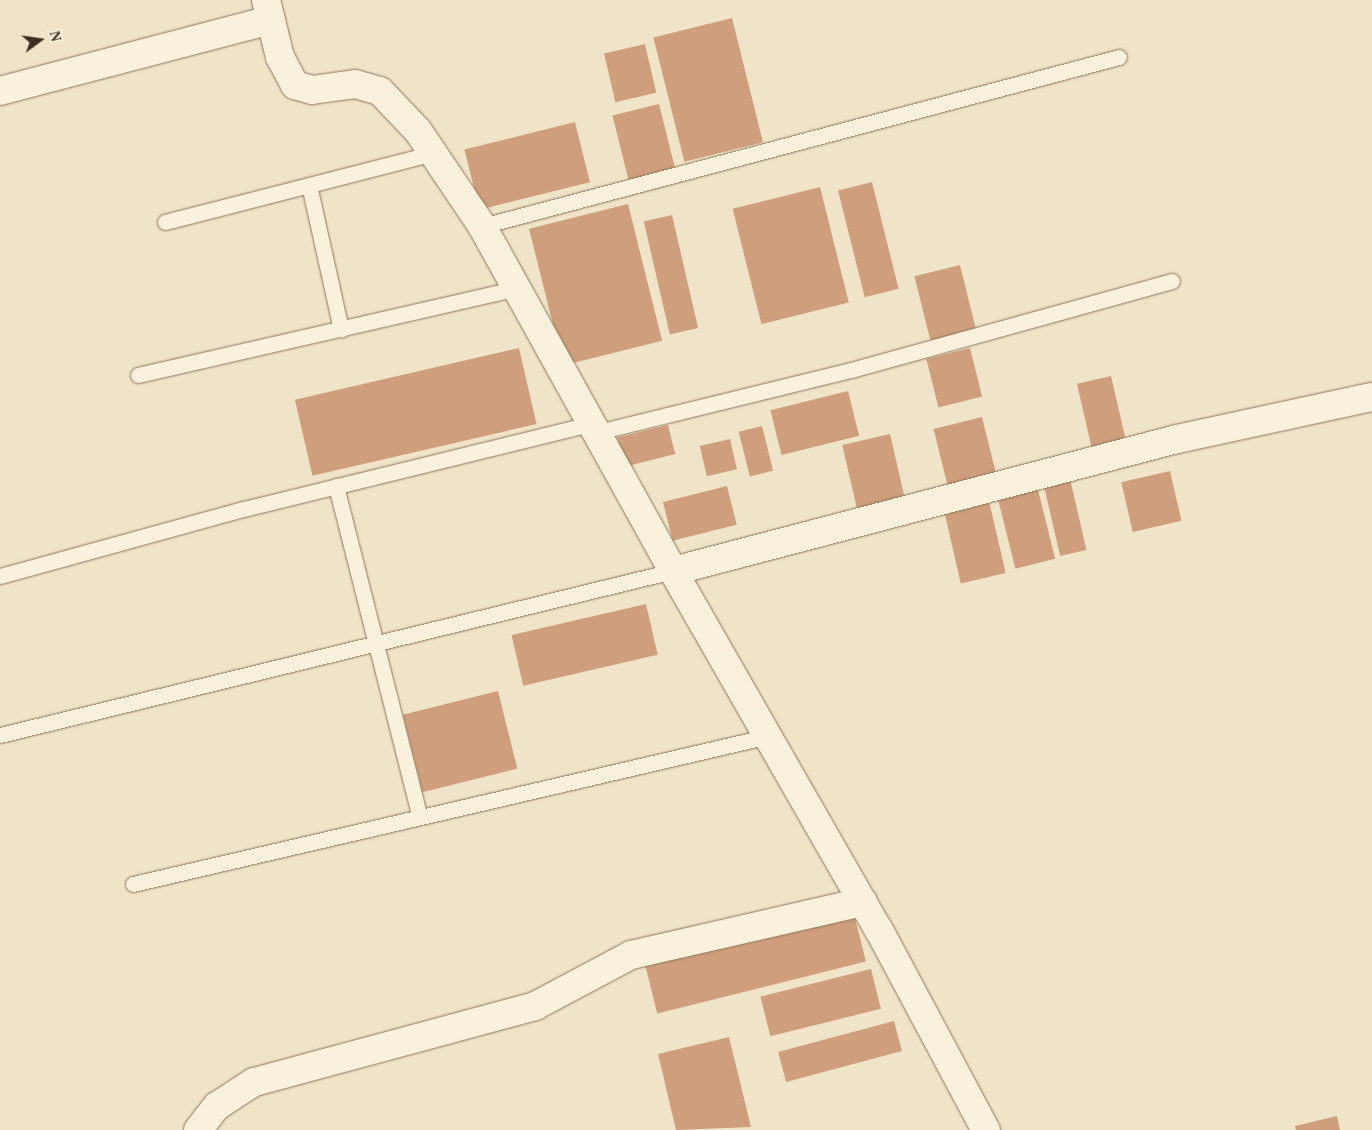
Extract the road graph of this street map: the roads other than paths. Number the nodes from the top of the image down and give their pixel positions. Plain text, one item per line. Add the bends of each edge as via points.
1 (268, 10) edge
2 (1119, 57) dead end
3 (0, 91) edge
4 (433, 153) junction
5 (309, 185) junction
6 (165, 222) dead end
7 (482, 226) junction
8 (1172, 281) dead end
9 (517, 288) junction
10 (341, 329) junction
11 (138, 375) dead end
12 (1372, 397) edge
13 (595, 427) junction
14 (336, 486) junction
15 (673, 571) junction
16 (0, 576) edge
17 (375, 643) junction
18 (0, 735) edge
19 (769, 736) junction
20 (420, 817) junction
21 (133, 884) dead end
22 (863, 902) junction
23 (198, 1130) edge
24 (986, 1130) edge

1 - 3 street
1 - 4 street via 285,70 295,85 312,90 356,84 380,91 404,113
2 - 7 lane
4 - 5 lane
4 - 7 street
5 - 6 lane
5 - 10 lane
7 - 9 street
8 - 13 lane via 850,370
9 - 10 lane
9 - 13 street
10 - 11 lane
12 - 15 street via 1177,439
13 - 14 lane
13 - 15 street
14 - 16 lane
14 - 17 lane
15 - 17 lane
15 - 19 street
17 - 18 lane
17 - 20 lane
19 - 20 lane
19 - 22 street
20 - 21 lane
22 - 23 street via 631,955 535,1006 254,1082 218,1106
22 - 24 street

